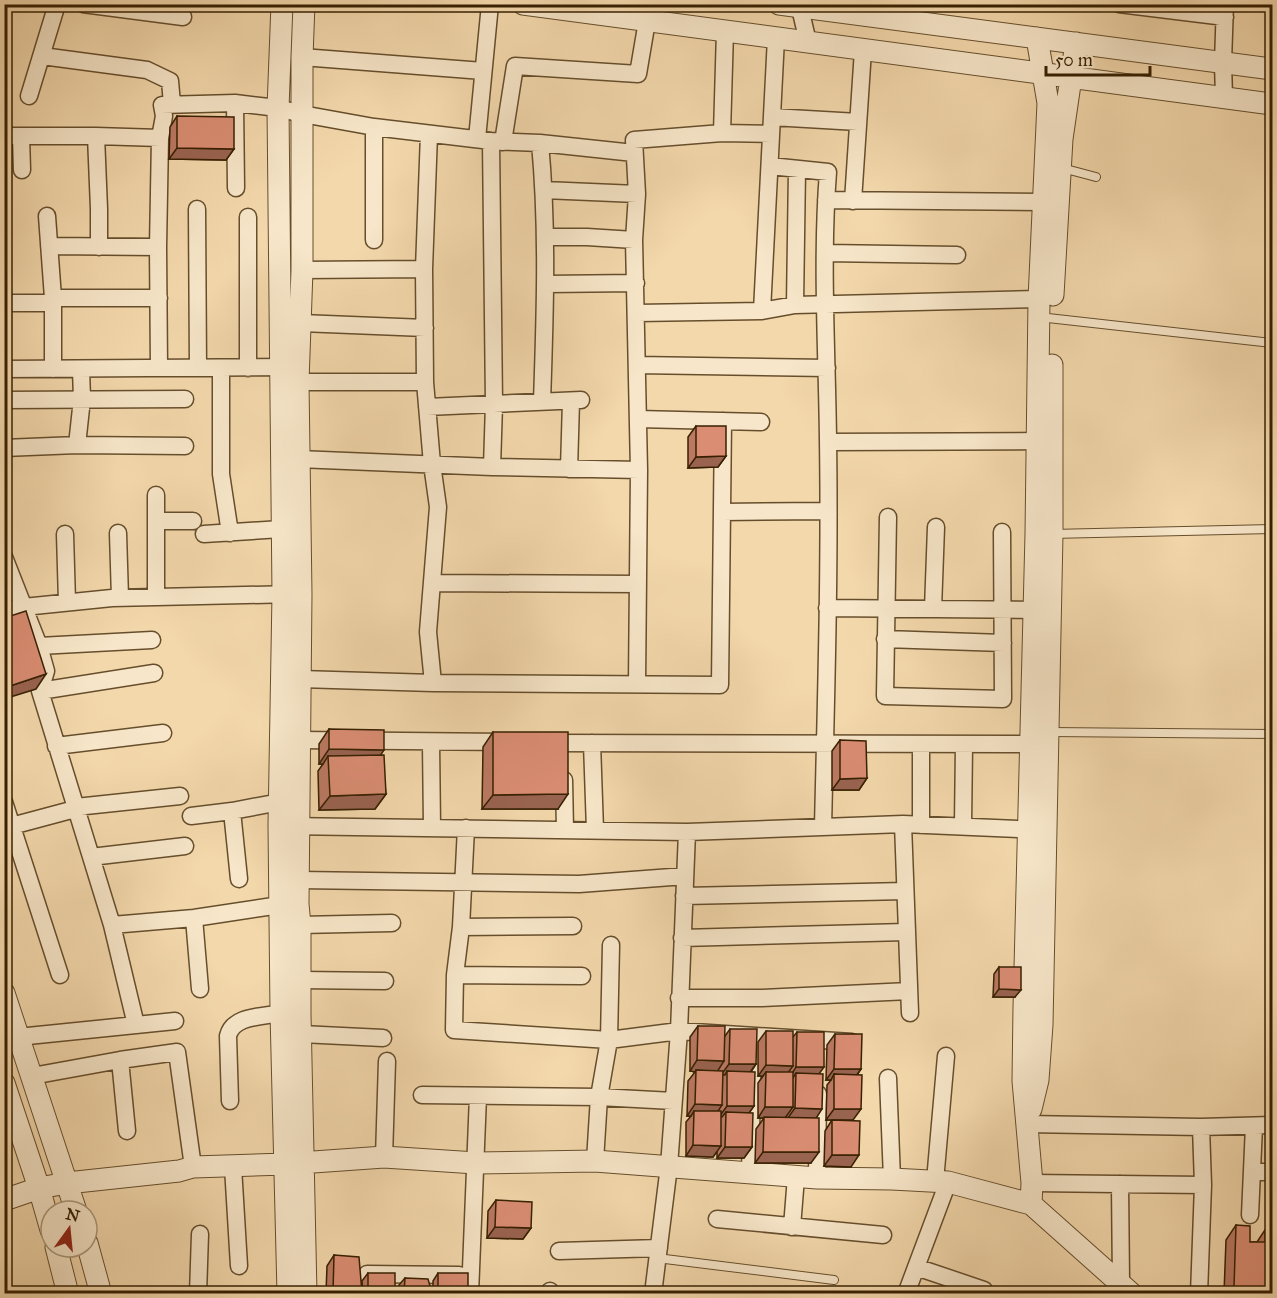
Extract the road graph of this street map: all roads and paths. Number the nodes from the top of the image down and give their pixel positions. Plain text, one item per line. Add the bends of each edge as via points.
1 (57, 4) edge
2 (84, 4) edge
3 (282, 4) edge
4 (304, 4) edge
5 (490, 4) edge
6 (523, 4) edge
7 (1119, 4) edge
8 (793, 5) edge
9 (1225, 11) edge
10 (183, 17) dead end
11 (647, 21) junction
12 (725, 31) junction
13 (776, 38) junction
14 (1037, 38) junction
15 (808, 42) junction
16 (1076, 43) junction
17 (863, 50) junction
18 (42, 56) junction
19 (302, 57) junction
20 (1222, 62) junction
21 (1272, 69) edge
22 (483, 71) junction
23 (1044, 75) junction
24 (1070, 78) junction
25 (29, 96) dead end
26 (1224, 98) junction
27 (235, 103) junction
28 (172, 104) junction
29 (1272, 104) edge
30 (278, 108) junction
31 (302, 114) junction
32 (858, 122) junction
33 (772, 125) junction
34 (374, 127) junction
35 (722, 133) junction
36 (429, 134) junction
37 (13, 136) edge
38 (96, 136) junction
39 (160, 138) junction
40 (490, 141) junction
41 (540, 143) junction
42 (634, 153) junction
43 (770, 166) junction
44 (1052, 167) junction
45 (796, 169) junction
46 (22, 170) dead end
47 (1096, 177) dead end
48 (236, 188) dead end
49 (544, 190) junction
50 (637, 194) junction
51 (826, 200) junction
52 (853, 201) junction
53 (1043, 202) junction
54 (197, 209) dead end
55 (47, 216) dead end
56 (248, 217) dead end
57 (545, 237) junction
58 (374, 240) dead end
59 (634, 240) junction
60 (49, 246) junction
61 (99, 247) junction
62 (158, 247) junction
63 (826, 253) junction
64 (957, 255) dead end
65 (424, 268) junction
66 (302, 270) junction
67 (636, 283) junction
68 (546, 284) junction
69 (159, 298) junction
70 (53, 301) junction
71 (4, 303) edge
72 (825, 304) junction
73 (795, 305) junction
74 (762, 311) junction
75 (1043, 312) junction
76 (637, 313) junction
77 (301, 323) junction
78 (424, 328) junction
79 (1272, 343) edge
80 (637, 366) junction
81 (159, 368) junction
82 (198, 368) junction
83 (221, 368) junction
84 (248, 368) junction
85 (827, 368) junction
86 (4, 369) edge
87 (53, 369) junction
88 (81, 369) junction
89 (293, 372) junction
90 (425, 382) junction
91 (82, 399) junction
92 (185, 399) dead end
93 (4, 400) edge
94 (542, 402) junction
95 (494, 404) junction
96 (427, 406) junction
97 (638, 419) junction
98 (723, 421) junction
99 (761, 422) dead end
100 (828, 441) junction
101 (1044, 441) junction
102 (77, 445) junction
103 (185, 446) dead end
104 (4, 448) edge
105 (298, 459) junction
106 (432, 464) junction
107 (492, 467) junction
108 (568, 469) junction
109 (639, 470) junction
110 (156, 495) dead end
111 (828, 511) junction
112 (722, 512) junction
113 (888, 517) dead end
114 (156, 521) junction
115 (936, 527) dead end
116 (1272, 528) edge
117 (281, 529) junction
118 (1002, 532) dead end
119 (118, 533) dead end
120 (230, 533) junction
121 (65, 534) dead end
122 (1044, 534) junction
123 (4, 557) edge
124 (432, 583) junction
125 (638, 584) junction
126 (292, 594) junction
127 (156, 597) junction
128 (120, 598) junction
129 (67, 602) junction
130 (23, 606) junction
131 (886, 607) junction
132 (827, 608) junction
133 (4, 609) edge
134 (933, 609) junction
135 (1001, 609) junction
136 (1042, 610) junction
137 (885, 639) junction
138 (152, 640) dead end
139 (1003, 643) junction
140 (39, 646) junction
141 (154, 673) dead end
142 (300, 679) junction
143 (433, 683) junction
144 (637, 684) junction
145 (40, 691) junction
146 (163, 733) dead end
147 (1272, 734) edge
148 (1036, 737) junction
149 (298, 740) junction
150 (431, 742) junction
151 (564, 743) junction
152 (592, 743) junction
153 (825, 744) junction
154 (921, 744) junction
155 (964, 745) junction
156 (56, 746) junction
157 (180, 796) dead end
158 (4, 802) edge
159 (280, 802) junction
160 (75, 808) junction
161 (232, 811) junction
162 (191, 816) dead end
163 (903, 824) junction
164 (921, 825) junction
165 (963, 825) junction
166 (289, 826) junction
167 (9, 827) edge
168 (432, 827) junction
169 (823, 827) junction
170 (466, 828) junction
171 (1037, 829) junction
172 (565, 830) junction
173 (595, 830) junction
174 (687, 832) junction
175 (185, 846) dead end
176 (91, 857) junction
177 (685, 876) junction
178 (239, 879) dead end
179 (299, 880) junction
180 (462, 882) junction
181 (905, 891) junction
182 (684, 896) junction
183 (280, 905) junction
184 (194, 918) junction
185 (392, 923) dead end
186 (112, 925) junction
187 (300, 925) junction
188 (573, 926) dead end
189 (461, 927) junction
190 (906, 932) junction
191 (681, 938) junction
192 (611, 945) dead end
193 (60, 975) dead end
194 (455, 975) junction
195 (582, 976) dead end
196 (300, 980) junction
197 (385, 981) dead end
198 (200, 989) dead end
199 (909, 991) junction
200 (4, 993) edge
201 (680, 998) junction
202 (910, 1013) dead end
203 (281, 1014) junction
204 (175, 1021) dead end
205 (136, 1025) junction
206 (679, 1031) junction
207 (301, 1034) junction
208 (753, 1034) junction
209 (383, 1038) dead end
210 (11, 1039) edge
211 (820, 1039) junction
212 (609, 1040) junction
213 (855, 1042) edge
214 (946, 1056) dead end
215 (120, 1060) junction
216 (387, 1061) dead end
217 (32, 1076) junction
218 (888, 1078) dead end
219 (4, 1083) edge
220 (422, 1095) dead end
221 (478, 1096) junction
222 (599, 1097) junction
223 (230, 1101) dead end
224 (673, 1101) junction
225 (1027, 1125) junction
226 (1272, 1125) edge
227 (1254, 1126) junction
228 (1201, 1127) junction
229 (127, 1131) dead end
230 (384, 1157) junction
231 (595, 1161) junction
232 (476, 1163) junction
233 (294, 1164) junction
234 (669, 1166) junction
235 (193, 1167) junction
236 (233, 1167) junction
237 (750, 1172) junction
238 (1252, 1172) junction
239 (1272, 1172) edge
240 (806, 1177) junction
241 (892, 1179) junction
242 (942, 1182) junction
243 (67, 1183) junction
244 (1120, 1184) junction
245 (1203, 1185) junction
246 (39, 1188) junction
247 (1031, 1194) junction
248 (42, 1199) edge
249 (72, 1199) edge
250 (4, 1200) edge
251 (1250, 1215) dead end
252 (717, 1219) dead end
253 (792, 1227) junction
254 (200, 1234) dead end
255 (883, 1235) dead end
256 (559, 1251) dead end
257 (658, 1253) junction
258 (59, 1259) edge
259 (91, 1259) edge
260 (239, 1266) dead end
261 (916, 1267) junction
262 (366, 1274) edge
263 (471, 1275) junction
264 (834, 1280) dead end
265 (1127, 1288) edge
266 (984, 1290) dead end
267 (68, 1293) edge
268 (101, 1293) edge
269 (198, 1293) edge
270 (288, 1293) edge
271 (306, 1293) edge
272 (470, 1293) edge
273 (653, 1293) edge
274 (906, 1293) edge
275 (1199, 1293) edge

1 - 18 street
2 - 10 street
3 - 30 street
4 - 19 street
5 - 22 street
6 - 11 street
7 - 9 street
8 - 14 street
8 - 15 street
9 - 20 street
11 - 12 street
11 - 40 street via 638,74 515,66
12 - 13 street
12 - 35 street
13 - 15 street
13 - 33 street
14 - 16 street
14 - 23 street
15 - 17 street
16 - 20 street
16 - 24 street
17 - 23 street
17 - 32 street
18 - 25 street
18 - 28 street via 147,70 170,81
19 - 22 street
19 - 31 street
20 - 21 street
20 - 26 street
22 - 40 street
23 - 24 street
23 - 44 street
24 - 26 street
24 - 44 street via 1062,139
26 - 29 street
27 - 28 street
27 - 30 street
27 - 48 street
28 - 39 street via 162,105
30 - 31 street
30 - 89 street via 281,332
31 - 34 street
31 - 66 street
32 - 33 street
32 - 52 street
33 - 35 street
33 - 43 street
34 - 36 street
34 - 58 street
35 - 42 street via 634,140
36 - 40 street
36 - 65 street
37 - 38 street
37 - 46 street
38 - 39 street
38 - 61 street
39 - 62 street
40 - 41 street
40 - 95 street
41 - 42 street
41 - 49 street
42 - 50 street
43 - 45 street
43 - 74 street
44 - 47 lane
44 - 53 street
44 - 75 street
45 - 51 street via 828,172
45 - 73 street
49 - 50 street
49 - 57 street
50 - 59 street
51 - 52 street
51 - 63 street
52 - 53 street
53 - 75 street
54 - 82 street
55 - 60 street
56 - 84 street
57 - 59 street
57 - 68 street
59 - 67 street
60 - 61 street
60 - 70 street
61 - 62 street
62 - 69 street
63 - 64 street
63 - 72 street
65 - 66 street
65 - 78 street
66 - 77 street
67 - 68 street
67 - 76 street
68 - 94 street
69 - 70 street
69 - 81 street
70 - 71 street
70 - 87 street
72 - 73 street
72 - 75 street
72 - 85 street
73 - 74 street
74 - 76 street
75 - 79 lane
75 - 101 street
76 - 80 street
77 - 78 street
77 - 89 street
78 - 90 street
80 - 85 street
80 - 97 street
81 - 82 street
81 - 88 street
82 - 83 street
83 - 84 street
83 - 120 street via 221,474
84 - 89 street
85 - 100 street
86 - 87 street
87 - 88 street
88 - 91 street
89 - 90 street
89 - 105 street
89 - 117 street
90 - 96 street
91 - 92 street
91 - 93 street
91 - 102 street
94 - 95 street
94 - 108 street via 576,400
95 - 96 street
95 - 107 street
96 - 106 street
97 - 98 street
97 - 109 street
98 - 99 street
98 - 112 street
100 - 101 street
100 - 111 street
101 - 122 street
102 - 103 street
102 - 104 street
105 - 106 street
105 - 126 street
106 - 107 street
106 - 124 street via 438,507
107 - 108 street
108 - 109 street
109 - 125 street
110 - 114 street
111 - 112 street
111 - 132 street
112 - 144 street via 720,685
113 - 131 street
114 - 120 street
114 - 127 street
115 - 134 street
116 - 122 lane
117 - 120 street
117 - 126 street
118 - 135 street
119 - 128 street
121 - 129 street
122 - 136 street
123 - 130 street
124 - 125 street
124 - 143 street via 428,632
125 - 144 street
126 - 127 street
126 - 142 street
126 - 159 street
127 - 128 street
128 - 129 street
129 - 130 street
130 - 133 street
130 - 140 street
131 - 132 street
131 - 134 street
131 - 137 street
132 - 153 street
134 - 135 street
135 - 136 street
135 - 139 street
136 - 148 street
137 - 139 street
137 - 139 street via 885,696 1003,699
138 - 140 street
140 - 145 street via 46,671
141 - 145 street
142 - 143 street
142 - 149 street
143 - 144 street
145 - 156 street
146 - 156 street
147 - 148 lane
148 - 155 street
148 - 171 street
149 - 150 street
149 - 166 street
150 - 151 street
150 - 168 street
151 - 152 street
151 - 172 street
152 - 153 street
152 - 173 street
153 - 154 street
153 - 169 street
154 - 155 street
154 - 164 street
155 - 165 street
156 - 160 street
157 - 160 street
158 - 167 street
159 - 161 street
159 - 166 street
160 - 167 street
160 - 176 street
161 - 162 street
161 - 178 street
163 - 164 street
163 - 169 street
163 - 181 street
164 - 165 street
165 - 171 street
166 - 168 street
166 - 179 street
166 - 183 street
167 - 193 street
168 - 170 street
169 - 174 street
170 - 172 street
170 - 180 street
171 - 225 street via 1023,1081
172 - 173 street
173 - 174 street
174 - 177 street
175 - 176 street
176 - 186 street
177 - 180 street via 579,884
177 - 182 street
179 - 180 street
179 - 187 street
180 - 189 street
181 - 182 street
181 - 190 street
182 - 191 street
183 - 184 street
183 - 203 street
184 - 186 street
184 - 198 street
185 - 187 street
186 - 205 street
187 - 196 street
188 - 189 street
189 - 194 street
190 - 191 street
190 - 199 street
191 - 201 street
192 - 212 street
194 - 195 street
194 - 212 street via 454,1030
196 - 197 street
196 - 207 street
199 - 201 street
199 - 202 street
200 - 210 street
201 - 206 street
203 - 223 street via 240,1020 229,1029
203 - 233 street
204 - 205 street
205 - 210 street
206 - 208 street
206 - 212 street
206 - 224 street
207 - 209 street
207 - 233 street
208 - 211 street
208 - 237 street
210 - 217 street
211 - 213 street
211 - 240 street
212 - 222 street
214 - 242 street
215 - 217 street
215 - 229 street
215 - 235 street via 177,1052
216 - 230 street
217 - 243 street
218 - 241 street
219 - 246 street
220 - 221 street
221 - 222 street
221 - 232 street
222 - 224 street
222 - 231 street
224 - 234 street
225 - 228 street
225 - 247 street
226 - 227 street
227 - 228 street
227 - 238 street
228 - 245 street
230 - 232 street
230 - 233 street
231 - 232 street
231 - 234 street
232 - 263 street
233 - 236 street
233 - 270 street
233 - 271 street
234 - 237 street
234 - 257 street
235 - 236 street
235 - 243 street
236 - 260 street
237 - 240 street
238 - 239 street
238 - 251 street
240 - 241 street
240 - 253 street
241 - 242 street
242 - 247 street
242 - 261 street
243 - 246 street
243 - 249 street
244 - 245 street
244 - 247 street
244 - 265 street
245 - 275 street
246 - 248 street
246 - 250 street
247 - 265 street
252 - 253 street
253 - 255 street
254 - 269 street
256 - 257 street
257 - 264 lane
257 - 273 street
258 - 267 street
259 - 268 street
261 - 266 street
261 - 274 street
262 - 263 street
263 - 272 street

